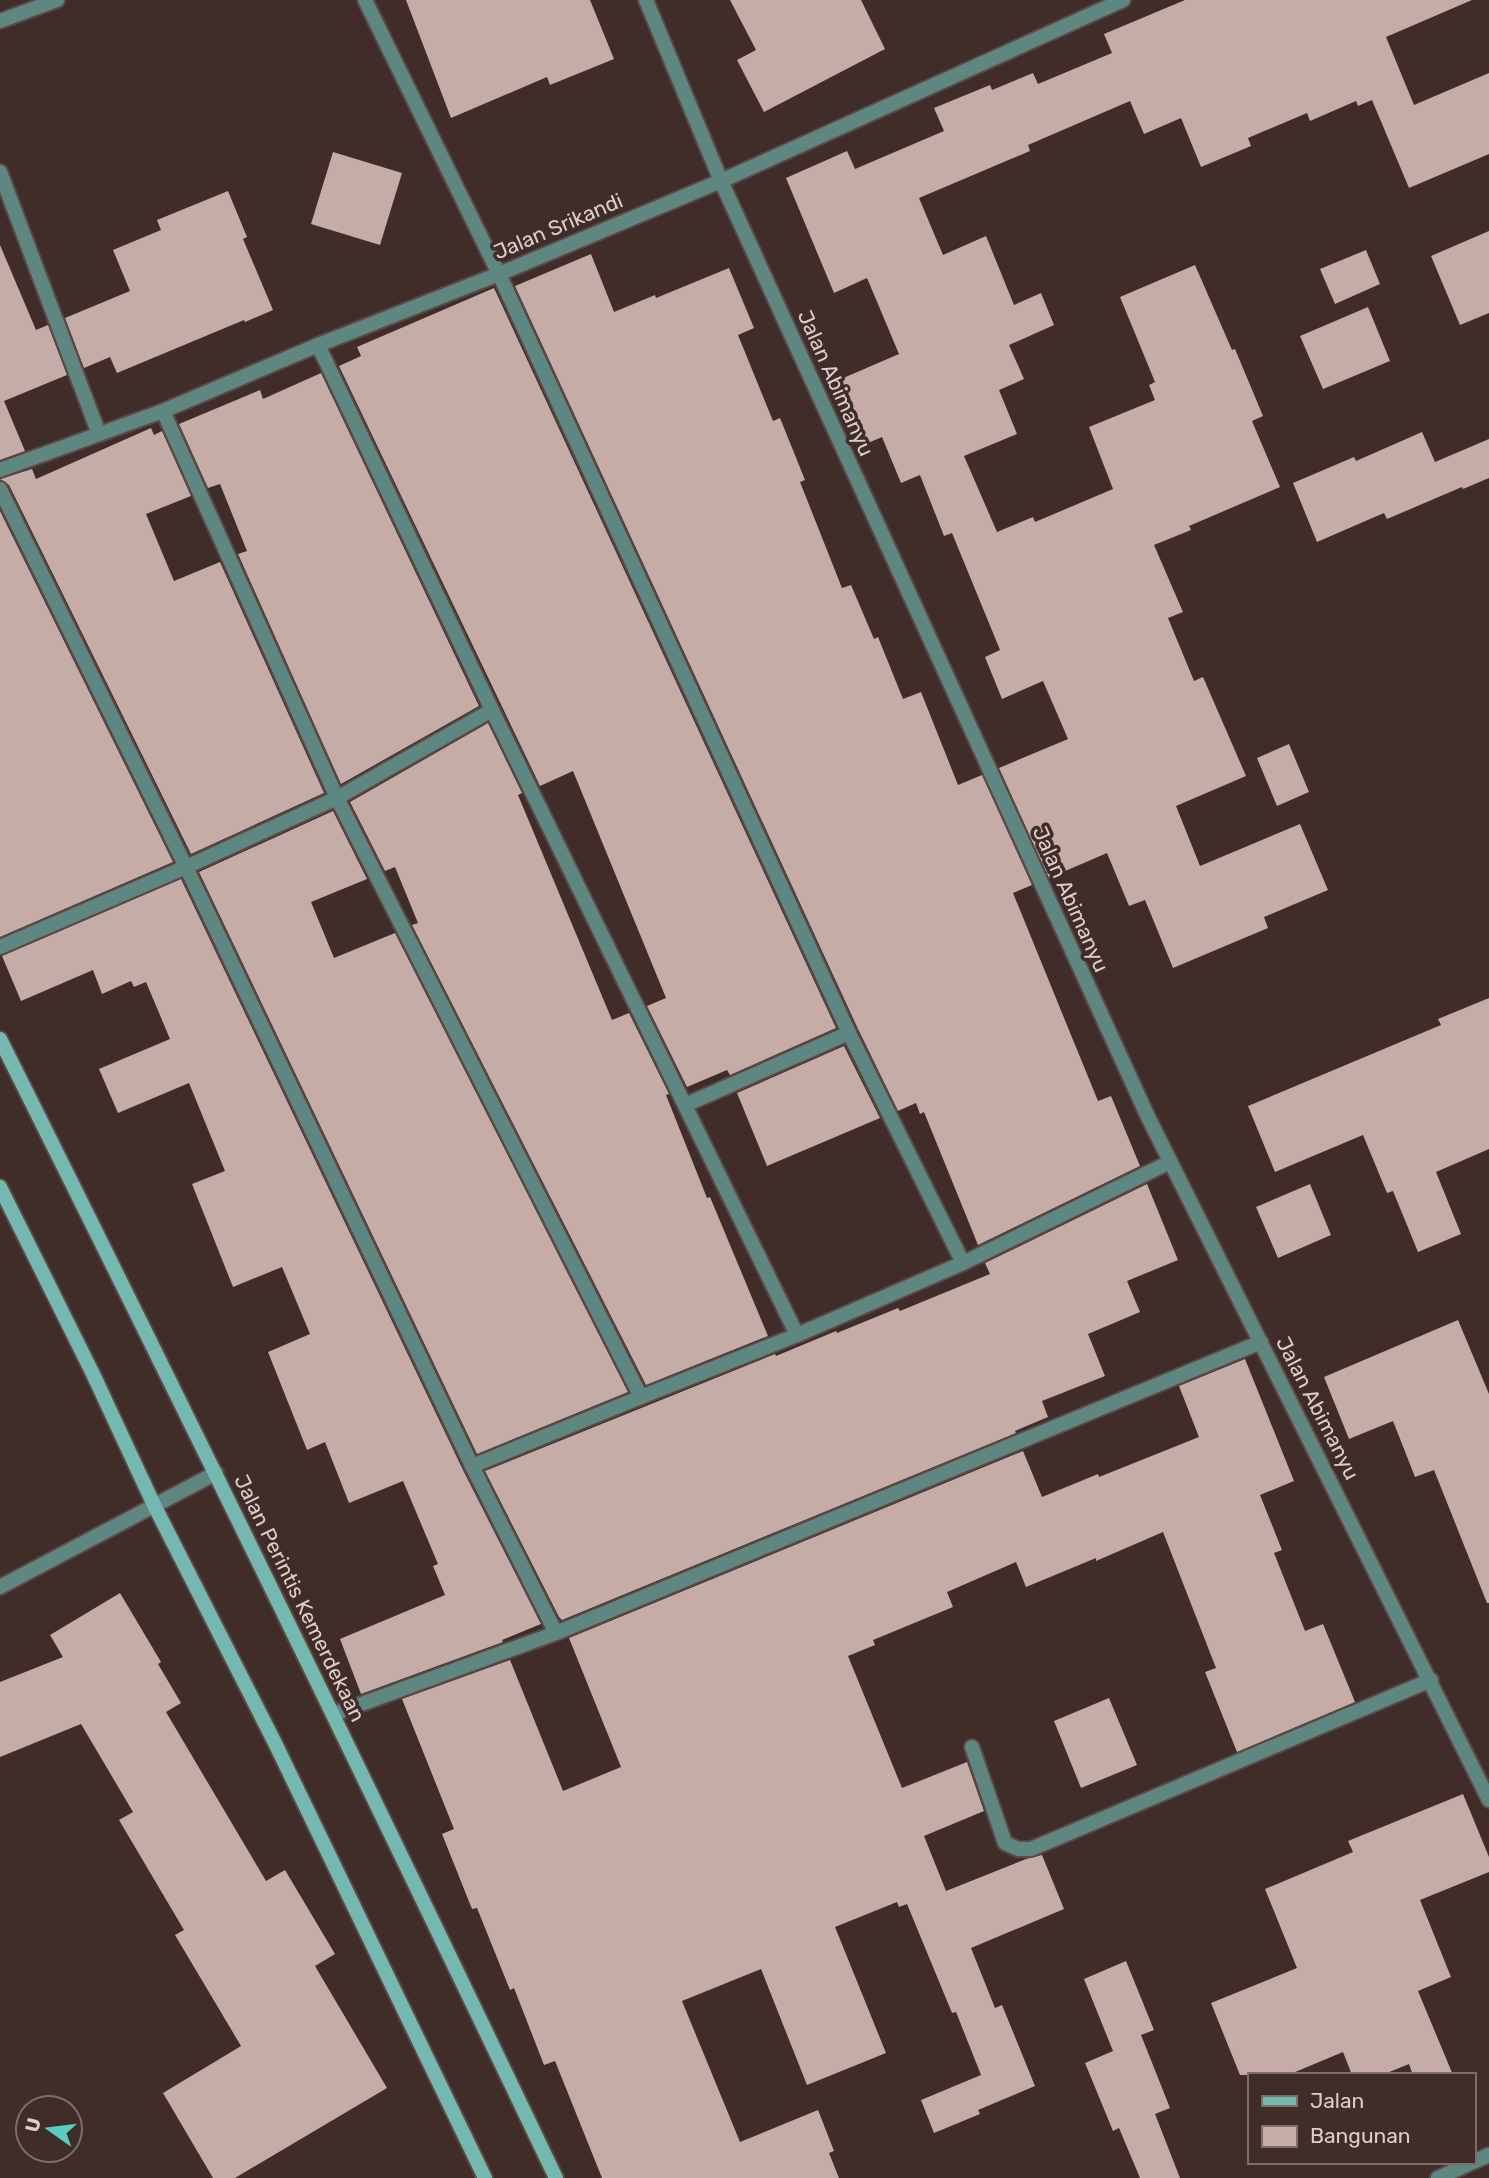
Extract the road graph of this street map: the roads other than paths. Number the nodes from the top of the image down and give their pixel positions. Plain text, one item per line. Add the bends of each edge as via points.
1 (57, 0) edge
2 (365, 0) edge
3 (646, 0) edge
4 (1123, 0) edge
5 (0, 22) edge
6 (0, 172) edge
7 (721, 181) junction
8 (499, 274) junction
9 (318, 345) junction
10 (163, 411) junction
11 (99, 434) junction
12 (0, 470) edge
13 (0, 489) edge
14 (492, 710) junction
15 (337, 798) junction
16 (186, 867) junction
17 (0, 947) edge
18 (849, 1033) junction
19 (0, 1040) edge
20 (685, 1105) junction
21 (1170, 1162) junction
22 (0, 1187) edge
23 (963, 1263) junction
24 (797, 1335) junction
25 (1261, 1342) junction
26 (641, 1397) junction
27 (472, 1466) junction
28 (216, 1473) junction
29 (154, 1505) junction
30 (0, 1587) edge
31 (556, 1633) junction
32 (1431, 1680) junction
33 (334, 1714) junction
34 (972, 1747) dead end
35 (1489, 1800) edge
36 (1469, 2164) edge
37 (485, 2178) edge
38 (556, 2178) edge
39 (1438, 2178) edge

1 - 5 street
2 - 8 street
3 - 7 street, Jalan Abimanyu
4 - 7 street, Jalan Srikandi
6 - 11 street
7 - 8 street, Jalan Srikandi
7 - 21 street, Jalan Abimanyu
8 - 9 street, Jalan Srikandi
8 - 18 street
9 - 10 street, Jalan Srikandi
9 - 14 street
10 - 11 street, Jalan Srikandi
10 - 15 street
11 - 12 street, Jalan Srikandi
13 - 16 street
14 - 15 street
14 - 20 street
15 - 16 street
15 - 26 street
16 - 17 street
16 - 27 street
18 - 20 street
18 - 23 street
19 - 28 main road, Jalan Perintis Kemerdekaan
20 - 24 street
21 - 23 street
21 - 25 street, Jalan Abimanyu
22 - 29 main road
23 - 24 street
24 - 26 street
25 - 31 street
25 - 32 street, Jalan Abimanyu
26 - 27 street
27 - 31 street
28 - 29 street
28 - 33 main road, Jalan Perintis Kemerdekaan
29 - 30 street
29 - 37 main road via 275,1742
31 - 33 street
32 - 34 street via 1031,1849 1018,1850 1005,1843
32 - 35 street, Jalan Abimanyu
33 - 38 main road, Jalan Perintis Kemerdekaan
36 - 39 street

